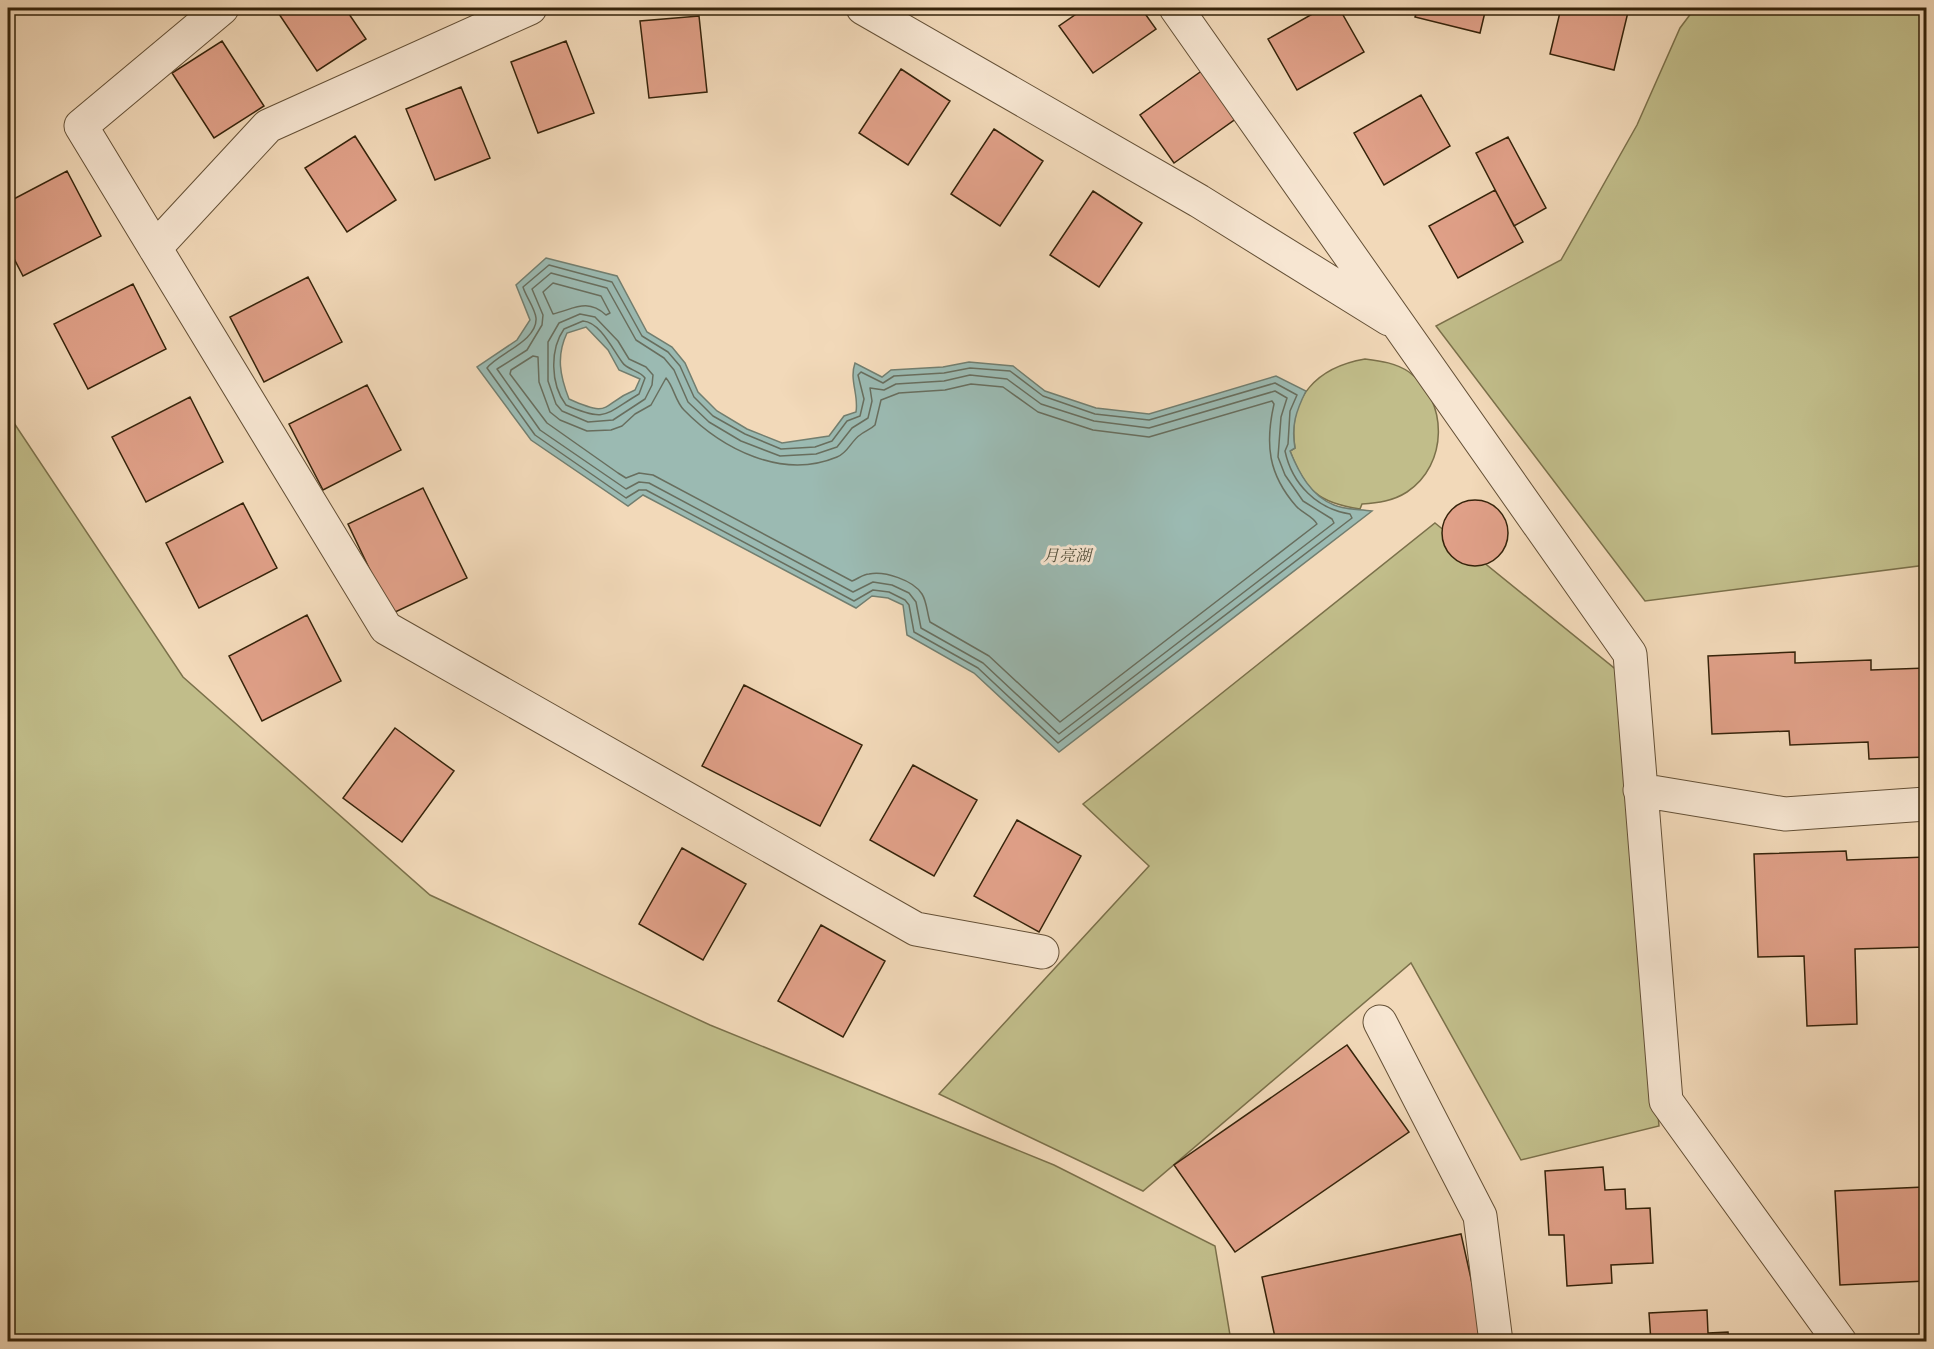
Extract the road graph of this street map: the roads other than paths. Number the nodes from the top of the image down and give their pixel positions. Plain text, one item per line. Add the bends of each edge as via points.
1 (222, 8) edge
2 (530, 8) edge
3 (863, 8) edge
4 (1176, 8) edge
5 (155, 248) junction
6 (1401, 327) junction
7 (1640, 790) junction
8 (1926, 804) edge
9 (1042, 952) dead end
10 (1380, 1022) dead end
11 (1496, 1341) edge
12 (1840, 1341) edge

1 - 5 street via 81,126
2 - 5 street via 268,126
3 - 6 street via 1199,201
4 - 6 street
5 - 9 street via 386,628 916,928
6 - 7 street via 1630,654
7 - 8 street via 1785,814
7 - 12 street via 1666,1101
10 - 11 street via 1480,1216

